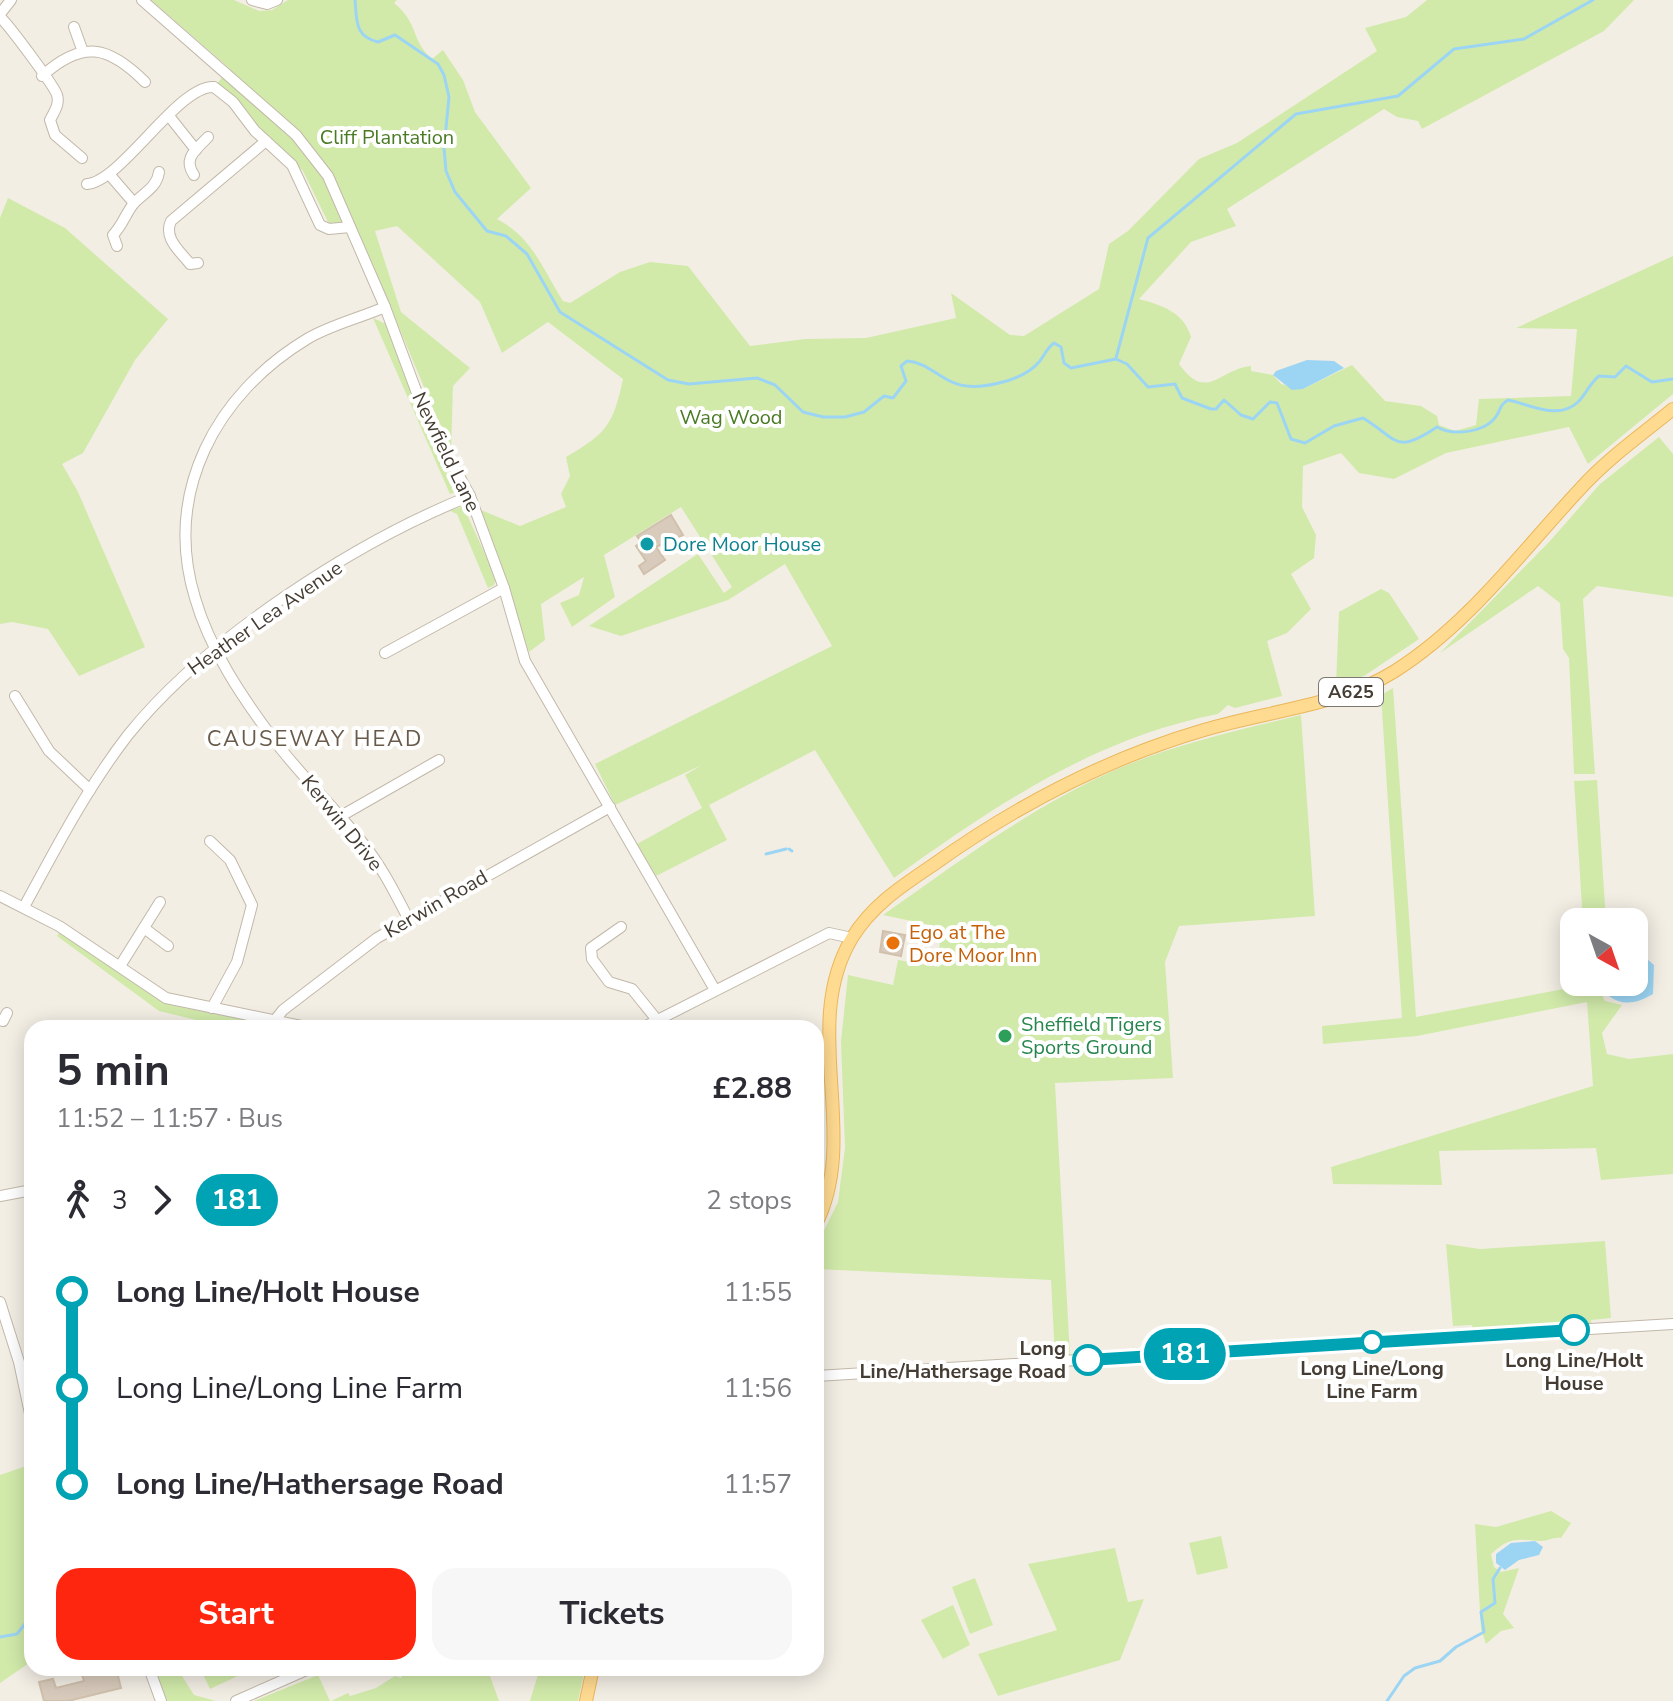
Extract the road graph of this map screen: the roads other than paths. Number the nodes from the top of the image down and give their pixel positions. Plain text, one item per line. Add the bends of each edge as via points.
1 (11, 0) edge
2 (142, 0) edge
3 (252, 0) edge
4 (277, 0) edge
5 (0, 16) edge
6 (74, 27) dead end
7 (83, 52) junction
8 (42, 76) junction
9 (145, 82) dead end
10 (169, 116) junction
11 (208, 137) dead end
12 (266, 141) junction
13 (196, 150) junction
14 (82, 158) dead end
15 (159, 172) dead end
16 (109, 174) junction
17 (194, 175) dead end
18 (87, 184) dead end
19 (134, 203) junction
20 (350, 227) junction
21 (117, 246) dead end
22 (190, 266) dead end
23 (385, 307) junction
24 (1673, 409) edge
25 (470, 496) junction
26 (504, 588) junction
27 (216, 650) junction
28 (385, 653) dead end
29 (15, 696) dead end
30 (439, 760) dead end
31 (90, 790) junction
32 (610, 807) junction
33 (341, 816) junction
34 (210, 841) dead end
35 (0, 896) edge
36 (160, 902) dead end
37 (24, 907) junction
38 (409, 920) junction
39 (621, 927) dead end
40 (144, 928) junction
41 (852, 938) junction
42 (168, 946) dead end
43 (120, 966) junction
44 (715, 990) junction
45 (212, 1008) junction
46 (275, 1020) joint
47 (657, 1020) joint
48 (24, 1192) edge
49 (0, 1196) edge
50 (824, 1203) edge
51 (0, 1302) edge
52 (1673, 1324) edge
53 (824, 1376) edge
54 (24, 1385) edge
55 (152, 1676) edge
56 (293, 1676) edge
57 (591, 1676) edge
58 (161, 1701) edge
59 (236, 1701) edge
60 (586, 1701) edge

1 - 5 street
2 - 20 street, Newfield Lane via 296,135 328,176
3 - 4 street
5 - 8 street
6 - 7 street
7 - 8 street
7 - 9 street via 109,53 137,66
8 - 14 street via 58,99 52,130
10 - 12 street via 202,88 214,87
10 - 13 street
10 - 16 street
11 - 13 street
12 - 20 street via 300,176 320,225
12 - 22 street via 171,221 170,238
13 - 17 street via 188,161
15 - 19 street via 157,182
16 - 18 street
16 - 19 street
19 - 21 street via 113,235
20 - 23 street, Newfield Lane
23 - 25 street, Newfield Lane via 424,412
23 - 27 street, Kerwin Drive via 290,350 241,391 211,434 192,487 186,538 192,587
24 - 41 main road, A625 via 1593,475 1492,586 1395,671 1360,689 1205,729 1082,773 965,842 884,899
25 - 26 street, Newfield Lane
25 - 27 street, Heather Lea Avenue via 343,563
26 - 28 street
26 - 32 street, Newfield Lane via 525,661
27 - 31 street, Heather Lea Avenue via 163,695
27 - 33 street, Kerwin Drive via 275,742
29 - 31 street via 49,751
30 - 33 street
31 - 37 street, Heather Lea Avenue
32 - 38 street, Kerwin Road
32 - 44 street, Newfield Lane
33 - 38 street, Kerwin Drive via 376,860
34 - 45 street via 230,860 252,905 237,962
35 - 37 street
36 - 40 street
37 - 43 street
38 - 46 street, Kerwin Road via 363,947
39 - 47 street via 591,948 592,959 609,982 632,989
40 - 42 street
40 - 43 street
41 - 44 street via 829,933
41 - 50 main road, A625 via 838,970 832,1006 834,1149
43 - 45 street via 166,998
44 - 47 street
45 - 46 street
48 - 49 street
51 - 54 street
52 - 53 street
55 - 58 street
56 - 59 street
57 - 60 main road

